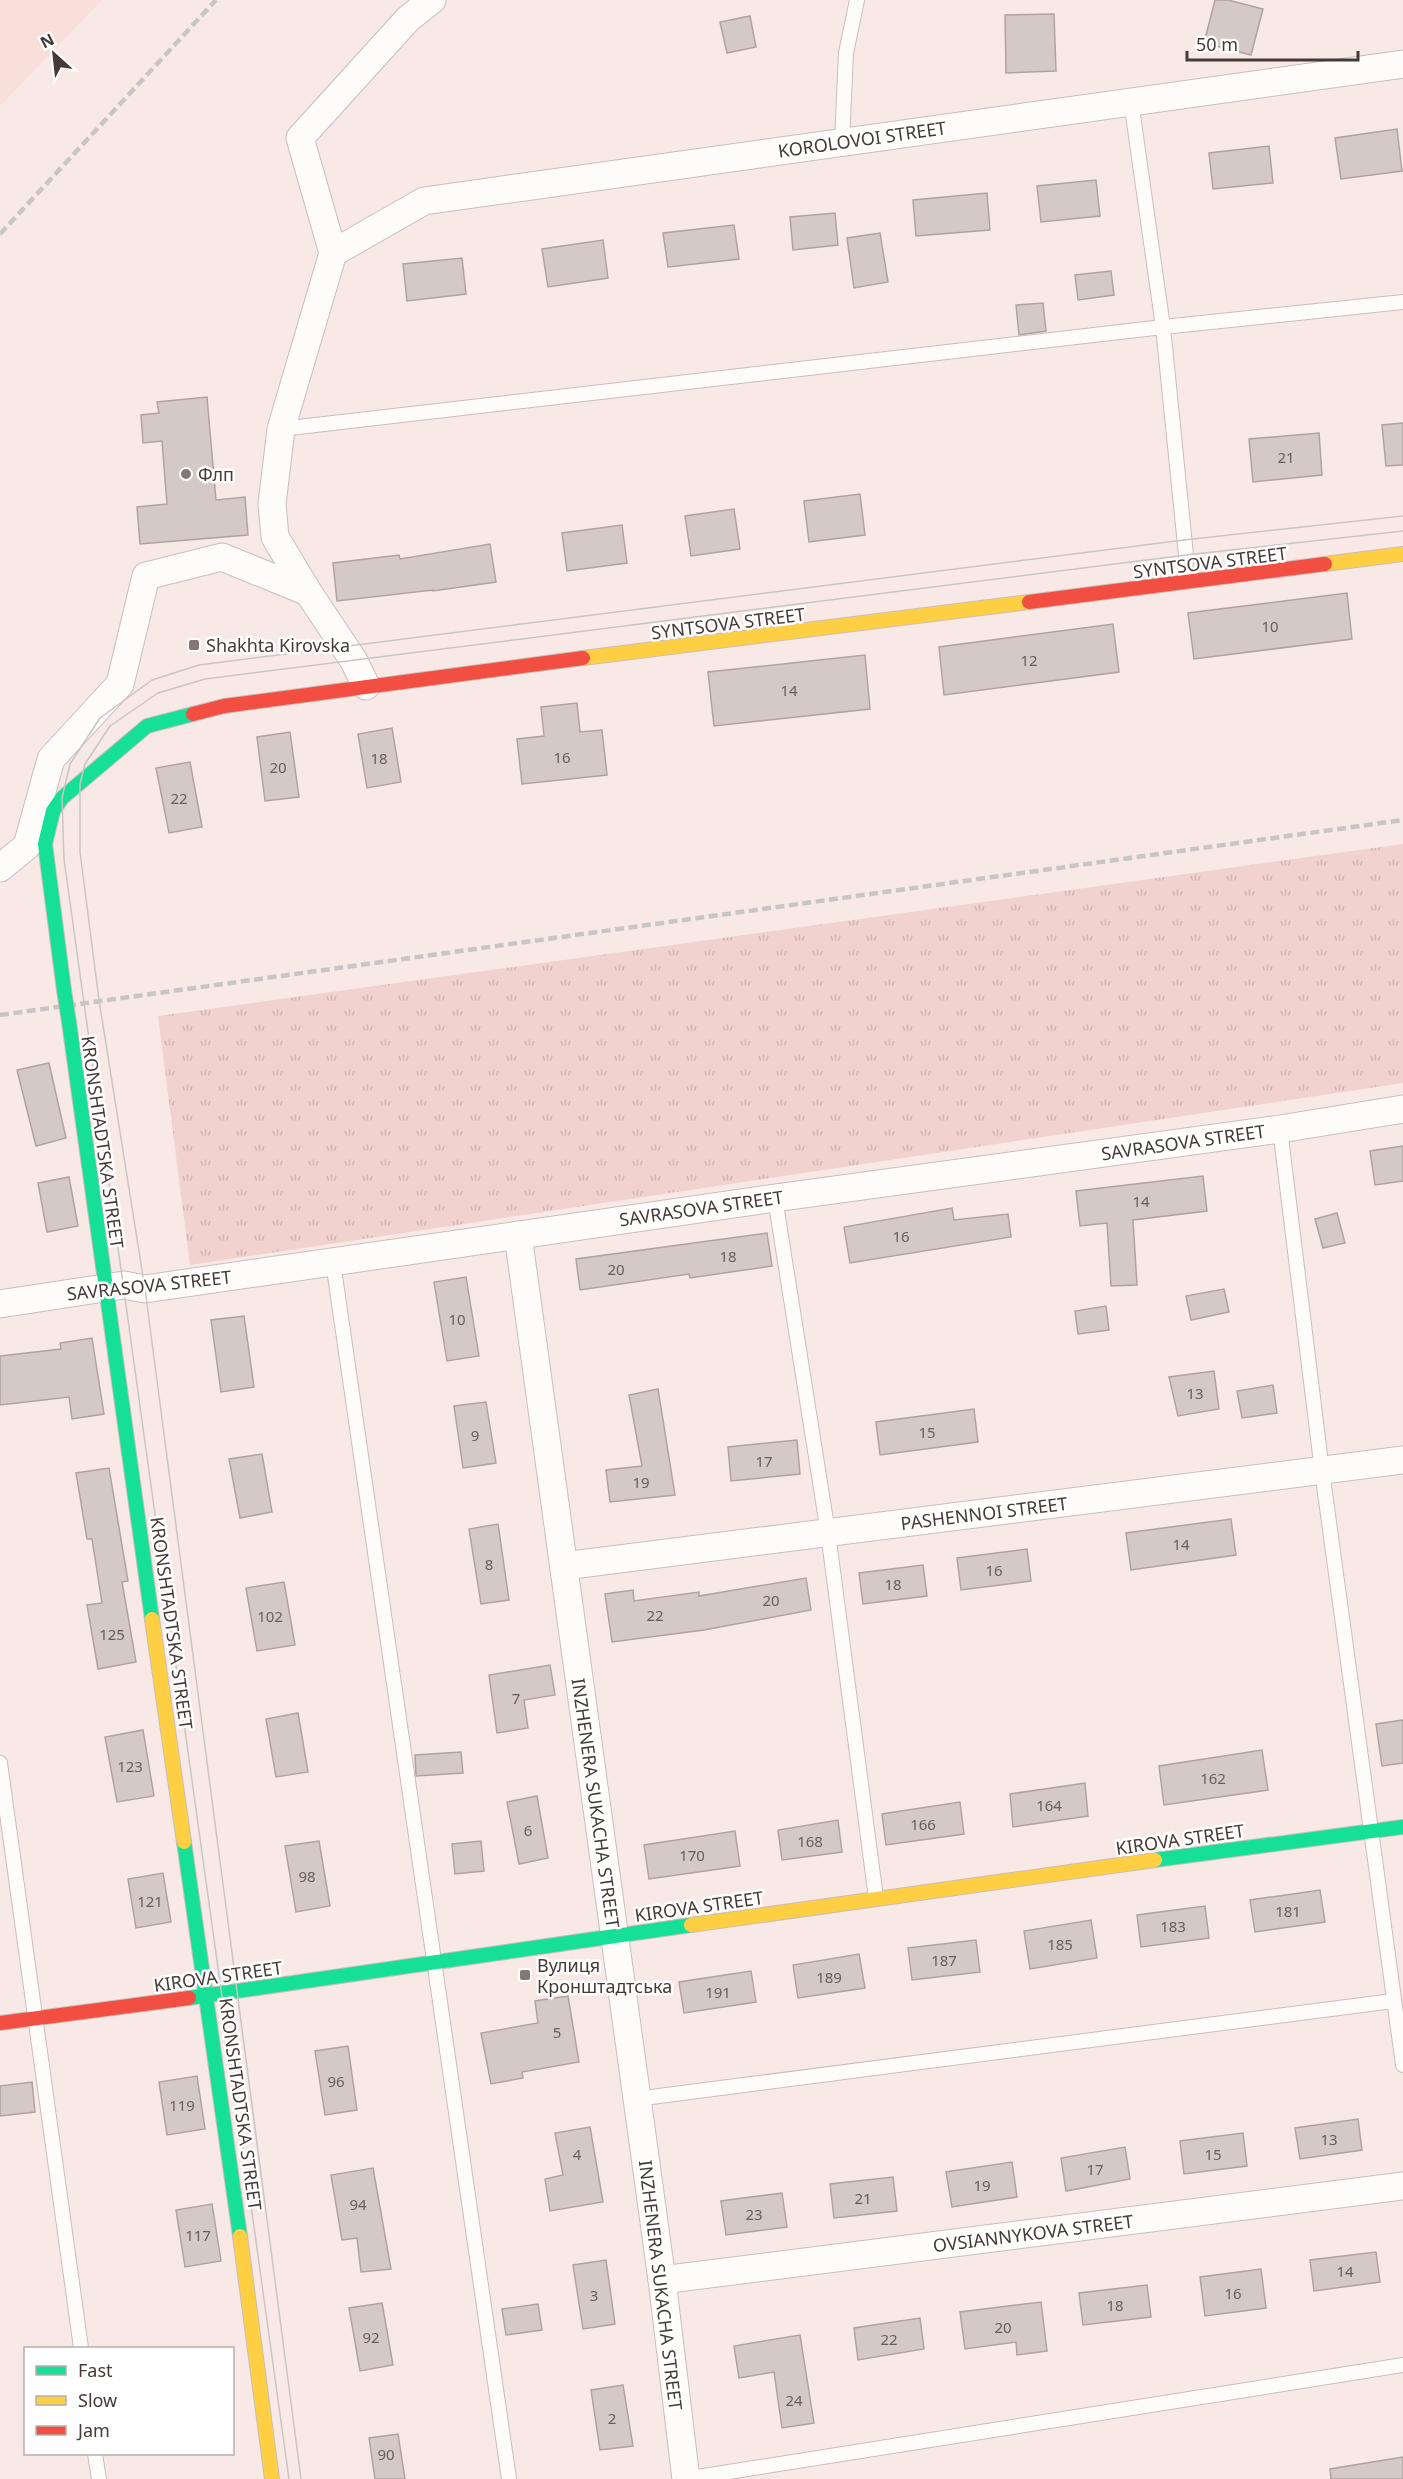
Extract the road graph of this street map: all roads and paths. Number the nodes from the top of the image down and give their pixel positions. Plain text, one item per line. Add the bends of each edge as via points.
1 (432, 0) edge
2 (857, 0) edge
3 (1403, 64) edge
4 (1131, 101) junction
5 (842, 142) junction
6 (333, 253) junction
7 (1403, 302) edge
8 (1163, 327) junction
9 (281, 429) junction
10 (1403, 554) edge
11 (1185, 583) junction
12 (308, 592) junction
13 (366, 686) junction
14 (80, 784) joint
15 (0, 868) edge
16 (1403, 1109) edge
17 (1280, 1129) junction
18 (775, 1198) junction
19 (518, 1235) junction
20 (333, 1262) junction
21 (104, 1287) junction
22 (0, 1304) edge
23 (1403, 1460) edge
24 (1322, 1471) junction
25 (828, 1533) junction
26 (564, 1566) junction
27 (0, 1763) edge
28 (1403, 1827) edge
29 (1370, 1832) junction
30 (876, 1898) junction
31 (615, 1936) junction
32 (433, 1963) junction
33 (208, 1996) junction
34 (1393, 2001) junction
35 (36, 2019) junction
36 (0, 2023) edge
37 (1403, 2065) edge
38 (636, 2098) junction
39 (1403, 2186) edge
40 (662, 2280) junction
41 (81, 2347) edge
42 (1403, 2365) edge
43 (95, 2455) edge
44 (99, 2479) edge
45 (272, 2479) edge
46 (509, 2479) edge
47 (686, 2479) edge

1 - 6 street via 408,19 300,138
2 - 5 lane via 846,53
3 - 4 street, KOROLOVOI STREET
4 - 5 street, KOROLOVOI STREET
4 - 8 lane
5 - 6 street, KOROLOVOI STREET via 424,201
6 - 9 street
7 - 8 lane
8 - 9 lane
8 - 11 lane via 1186,555
9 - 12 street via 272,504 275,537
10 - 11 street, SYNTSOVA STREET
11 - 13 street, SYNTSOVA STREET
12 - 13 street
12 - 15 street via 222,557 146,576 120,684 51,759 27,846
13 - 14 street, SYNTSOVA STREET via 224,706 147,726
14 - 21 street, KRONSHTADTSKA STREET, bridge via 53,811 45,844
16 - 17 street, SAVRASOVA STREET
17 - 18 street, SAVRASOVA STREET
17 - 24 lane
18 - 19 street, SAVRASOVA STREET
18 - 25 lane
19 - 20 street, SAVRASOVA STREET
19 - 26 street, INZHENERA SUKACHA STREET
20 - 21 street, SAVRASOVA STREET via 145,1289
20 - 32 lane
21 - 22 street, SAVRASOVA STREET
21 - 33 street, KRONSHTADTSKA STREET
23 - 24 street, PASHENNOI STREET
24 - 25 street, PASHENNOI STREET
24 - 29 lane
25 - 26 street, PASHENNOI STREET
25 - 30 lane
26 - 31 street, INZHENERA SUKACHA STREET
27 - 35 lane
28 - 29 street, KIROVA STREET
29 - 30 street, KIROVA STREET
29 - 34 lane
30 - 31 street, KIROVA STREET
31 - 32 street, KIROVA STREET
31 - 38 street, INZHENERA SUKACHA STREET
32 - 33 street, KIROVA STREET
32 - 46 lane
33 - 35 street, KIROVA STREET
33 - 45 street, KRONSHTADTSKA STREET
34 - 37 lane
34 - 38 lane
35 - 36 street, KIROVA STREET
35 - 41 lane
38 - 40 street, INZHENERA SUKACHA STREET
39 - 40 street, OVSIANNYKOVA STREET
40 - 47 street, INZHENERA SUKACHA STREET
42 - 47 lane
43 - 44 lane

